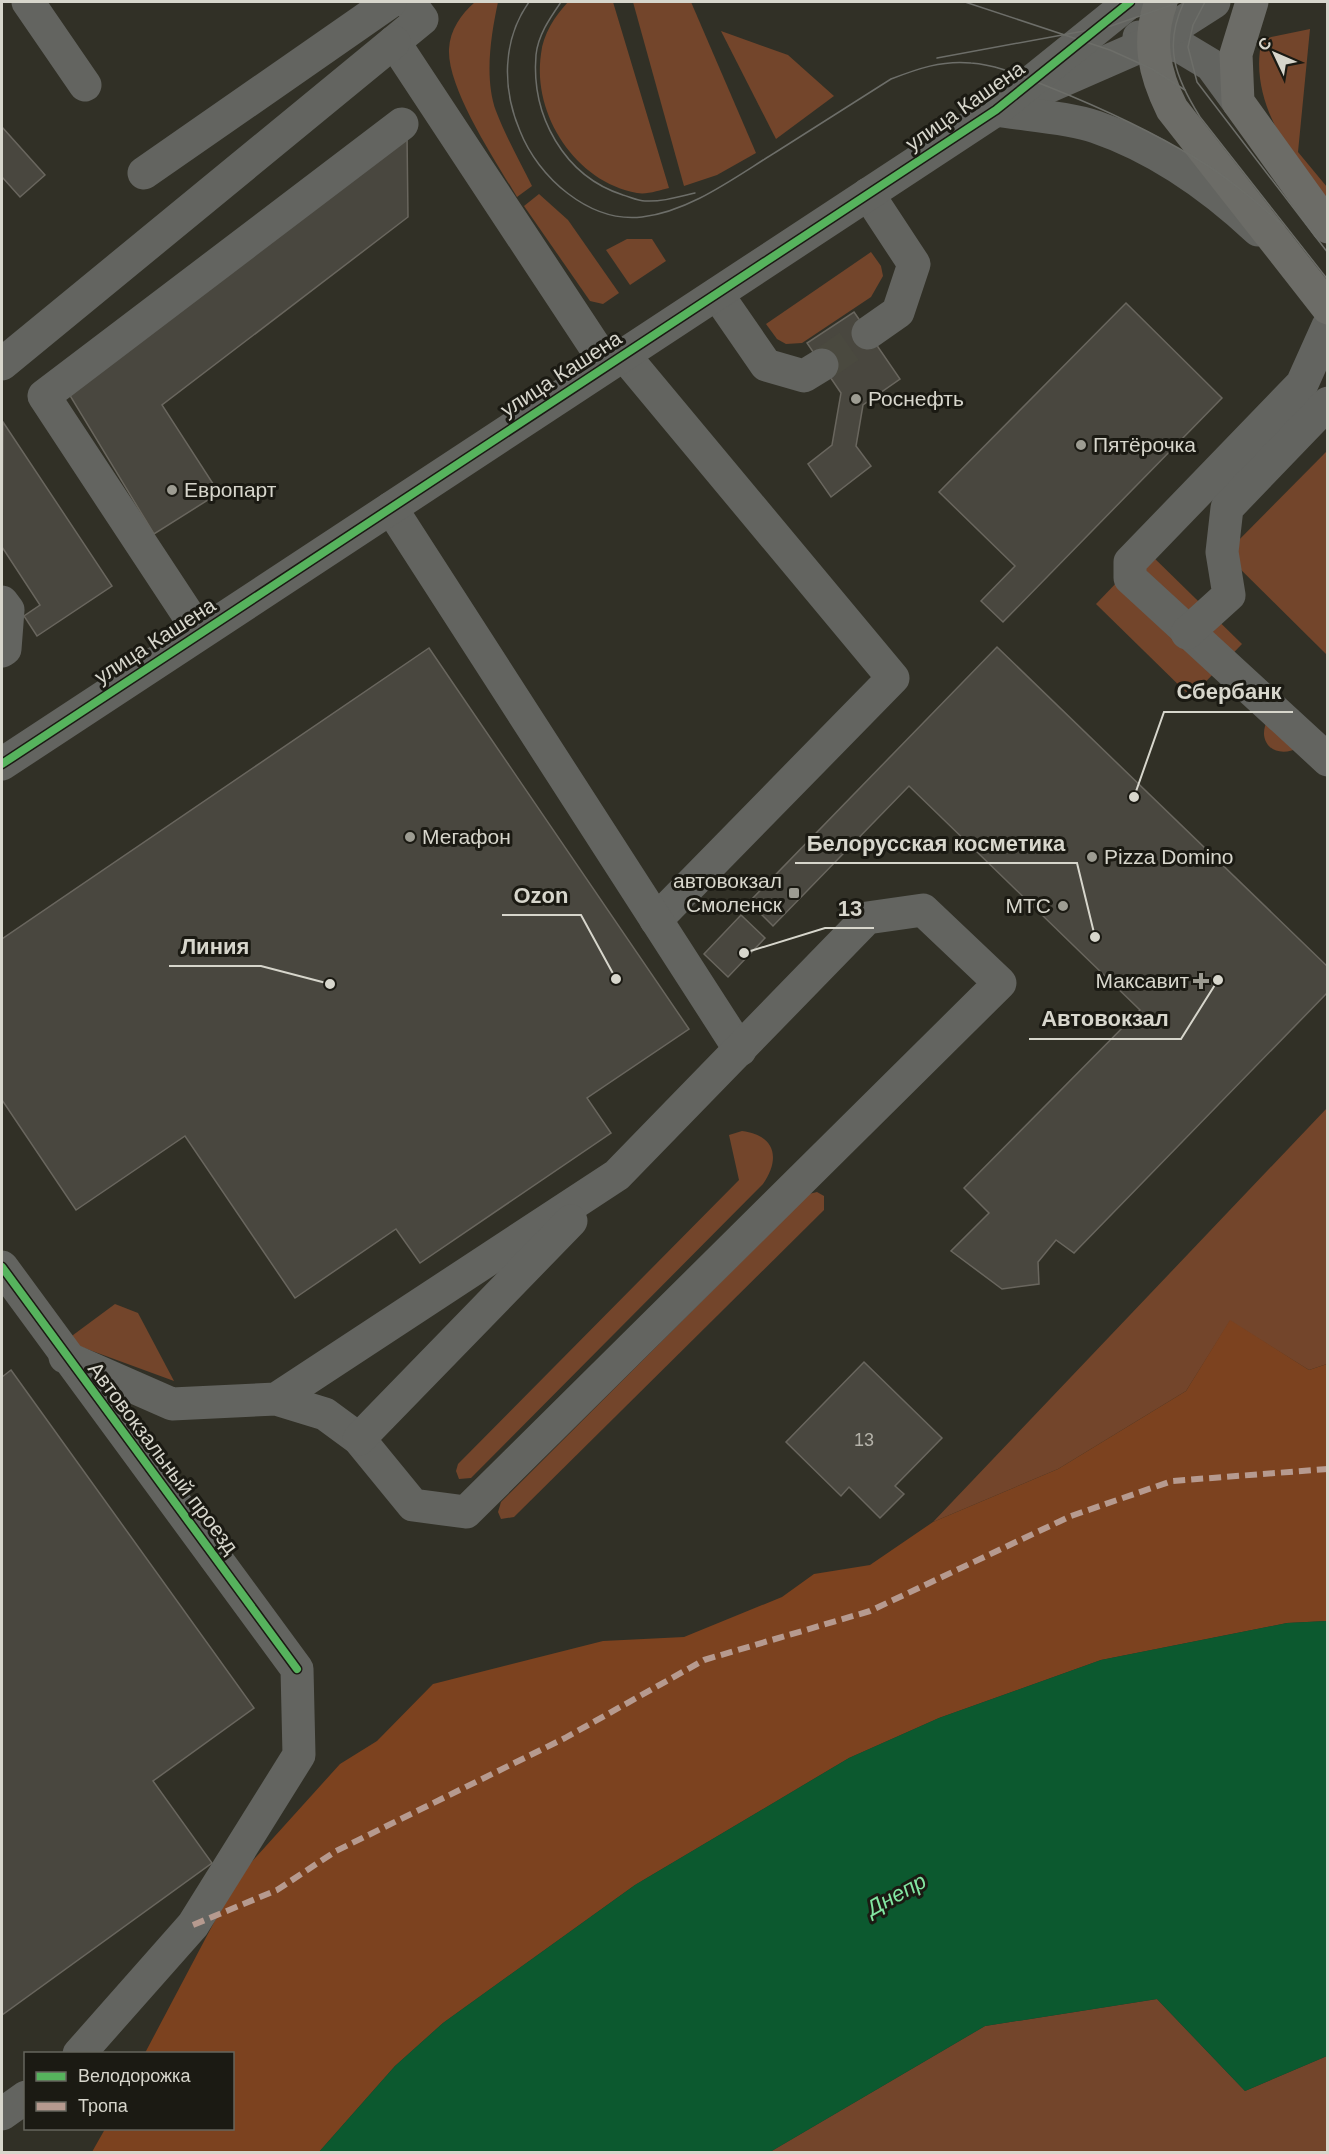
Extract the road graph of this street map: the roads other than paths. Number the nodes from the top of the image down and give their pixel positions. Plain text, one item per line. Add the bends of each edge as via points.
1 (28, 2) edge
2 (390, 2) edge
3 (1214, 2) edge
4 (1252, 2) edge
5 (424, 7) edge
6 (1146, 14) edge
7 (1090, 36) junction
8 (394, 42) junction
9 (85, 85) dead end
10 (1238, 102) junction
11 (996, 110) junction
12 (402, 124) dead end
13 (144, 173) dead end
14 (868, 194) junction
15 (1328, 227) edge
16 (1295, 266) junction
17 (717, 294) junction
18 (1328, 308) edge
19 (1328, 326) edge
20 (868, 333) tunnel mouth
21 (615, 360) junction
22 (2, 364) edge
23 (822, 365) tunnel mouth
24 (1328, 403) edge
25 (391, 508) junction
26 (2, 602) edge
27 (200, 633) junction
28 (1187, 633) junction
29 (2, 651) edge
30 (1328, 760) edge
31 (2, 764) edge
32 (656, 920) junction
33 (740, 1050) junction
34 (617, 1175) junction
35 (2, 1267) edge
36 (65, 1357) junction
37 (276, 1399) junction
38 (359, 1439) junction
39 (81, 2052) edge
40 (24, 2098) edge
41 (2, 2115) edge

1 - 9 street
2 - 13 street
3 - 6 street
4 - 10 main road via 1236,54
5 - 8 street
6 - 7 street, улица Кашена
6 - 7 street via 1126,34
6 - 10 street via 1181,47 1211,65
6 - 11 street
6 - 16 main road via 1159,82 1172,109
7 - 11 street, улица Кашена
8 - 21 street
8 - 22 street
10 - 15 main road
11 - 14 street, улица Кашена
11 - 16 street via 1094,126 1168,159 1239,213
12 - 27 street via 44,396
14 - 17 street, улица Кашена
14 - 20 street via 914,264 898,312
16 - 18 main road
17 - 21 street, улица Кашена
17 - 23 street via 766,365 804,376
19 - 28 street via 1302,384 1130,562 1130,578
21 - 25 street, улица Кашена
21 - 32 street via 893,678
24 - 28 street via 1227,508 1222,552 1229,595
25 - 27 street, улица Кашена
25 - 32 street
26 - 29 street via 8,610
27 - 31 street, улица Кашена
28 - 30 street
32 - 33 street
33 - 34 street
33 - 38 street via 867,918 922,910 1000,983 466,1512 413,1504
34 - 37 street
34 - 38 street
35 - 36 street, Автовокзальный проезд
36 - 37 street via 172,1404
36 - 39 street, Автовокзальный проезд via 297,1669 299,1755 193,1925
37 - 38 street via 326,1414
40 - 41 street

